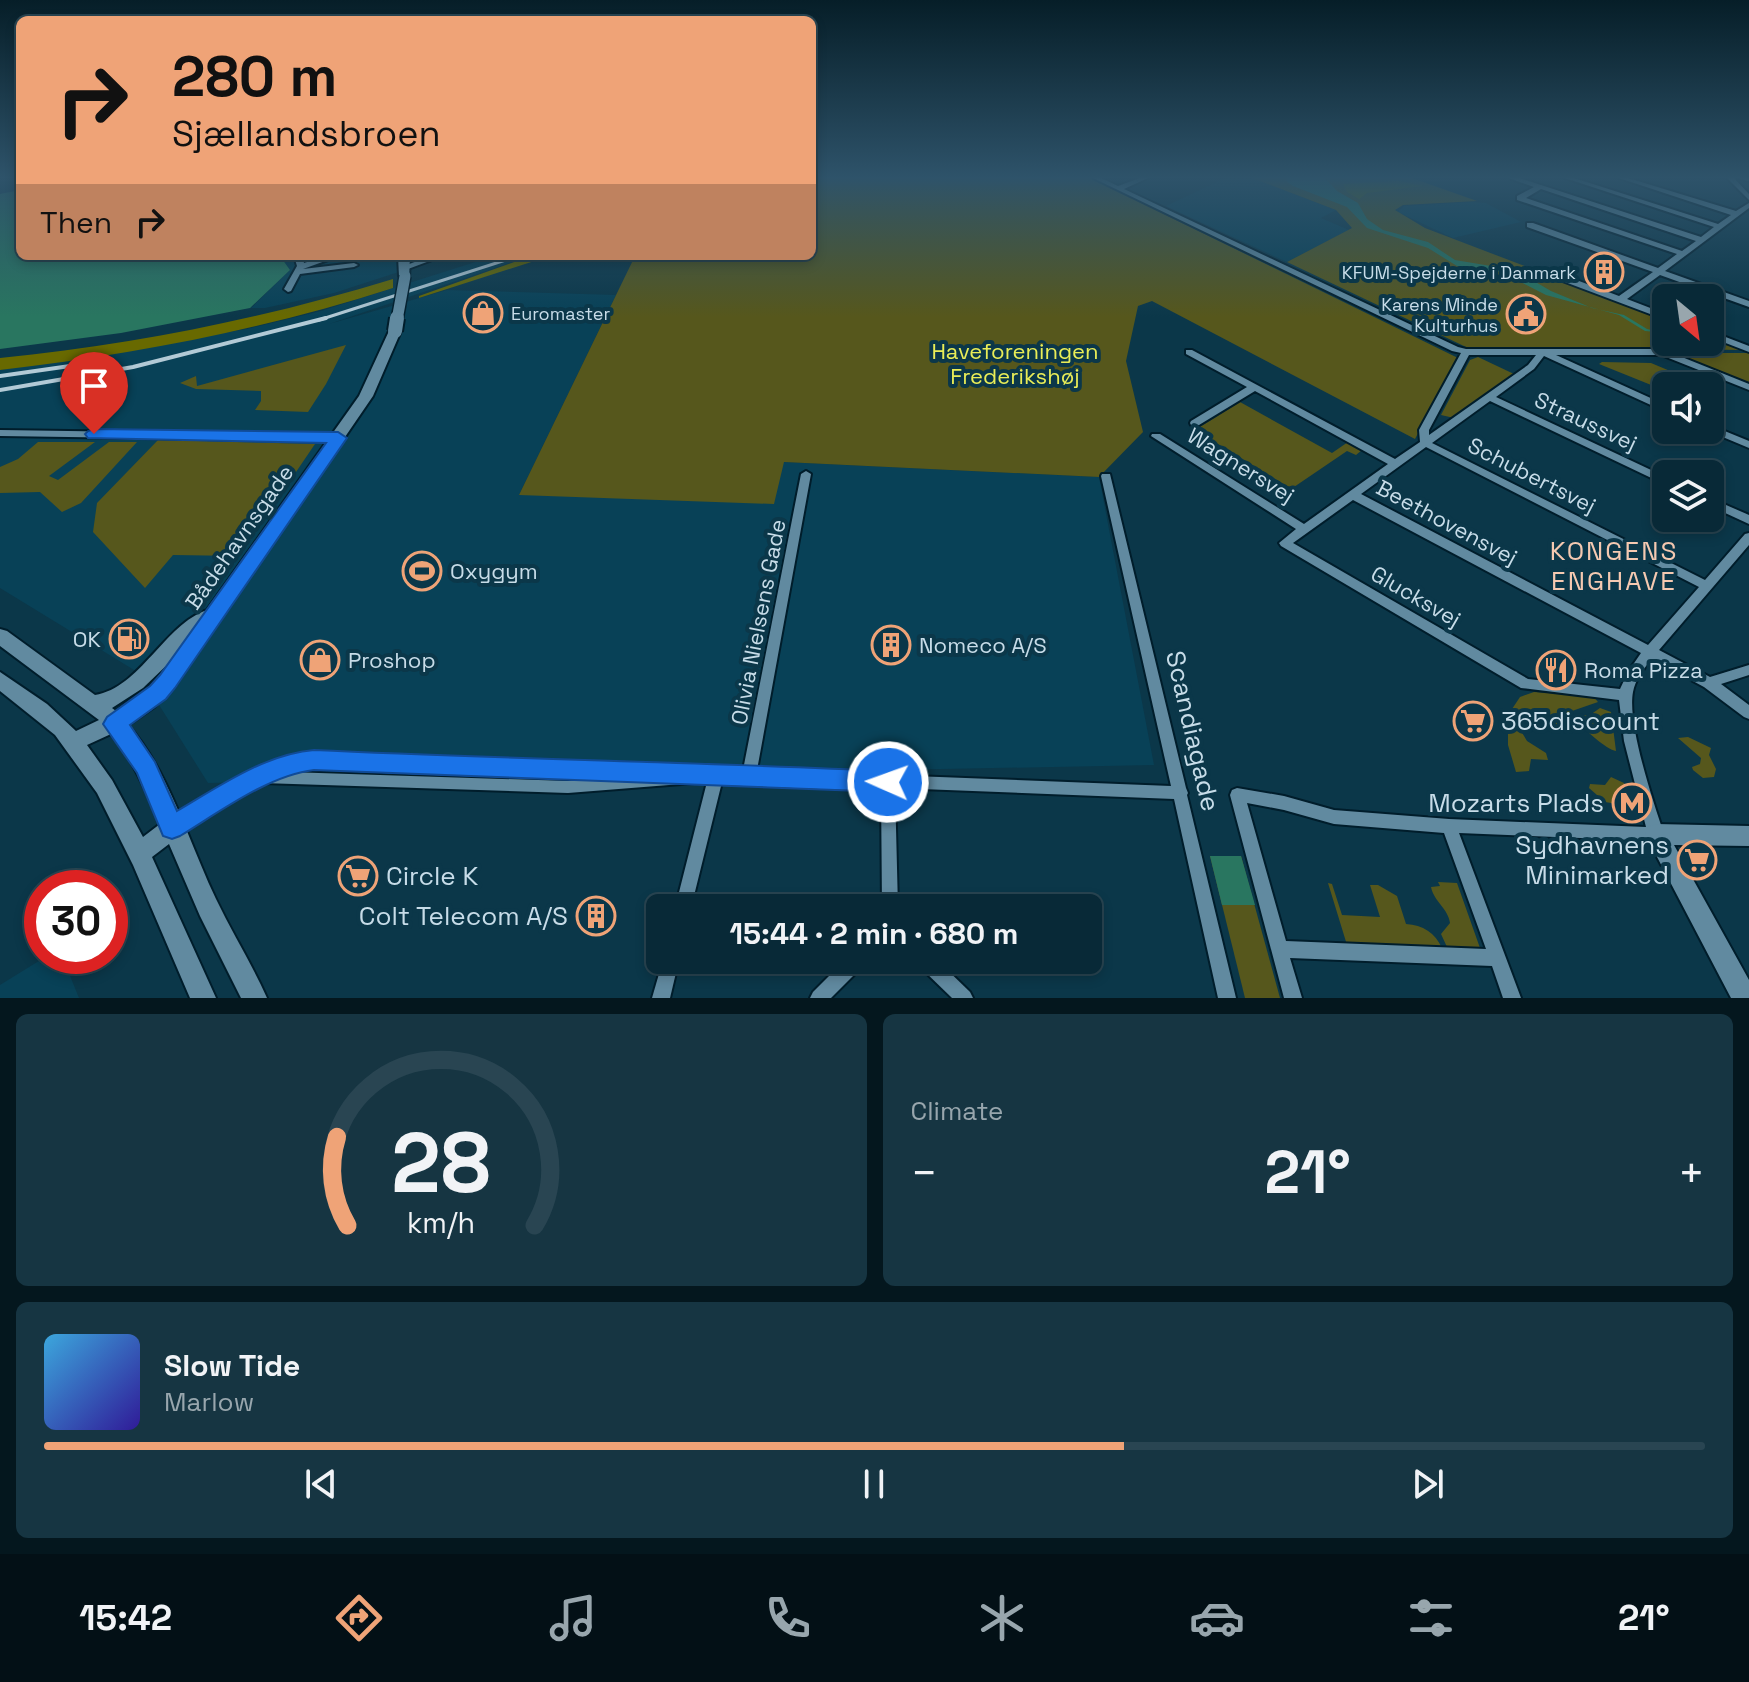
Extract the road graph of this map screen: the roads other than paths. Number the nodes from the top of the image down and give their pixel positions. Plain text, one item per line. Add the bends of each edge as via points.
1 (1195, 225) edge
2 (1530, 225) dead end
3 (1597, 225) edge
4 (1655, 225) edge
5 (1712, 225) edge
6 (1723, 225) edge
7 (1720, 227) junction
8 (1702, 240) junction
9 (1683, 254) junction
10 (299, 260) edge
11 (324, 260) edge
12 (427, 260) edge
13 (354, 265) dead end
14 (405, 267) edge
15 (300, 269) junction
16 (1659, 271) junction
17 (1552, 274) dead end
18 (288, 289) dead end
19 (1620, 300) junction
20 (1749, 304) edge
21 (1652, 312) edge
22 (1724, 339) edge
23 (1749, 349) edge
24 (1189, 352) dead end
25 (1466, 352) junction
26 (1543, 352) junction
27 (1255, 387) junction
28 (1749, 387) edge
29 (1489, 397) junction
30 (1652, 403) edge
31 (1195, 423) dead end
32 (0, 433) edge
33 (1724, 434) edge
34 (1156, 436) dead end
35 (338, 438) junction
36 (1425, 443) junction
37 (1749, 445) edge
38 (1396, 464) junction
39 (806, 474) dead end
40 (1652, 474) edge
41 (1106, 476) dead end
42 (1353, 495) junction
43 (1724, 508) edge
44 (1749, 520) edge
45 (1304, 529) junction
46 (1749, 537) edge
47 (1285, 543) joint
48 (1707, 586) junction
49 (215, 613) junction
50 (0, 636) edge
51 (1651, 652) junction
52 (1749, 670) edge
53 (0, 680) edge
54 (1709, 683) junction
55 (1625, 695) junction
56 (1749, 713) edge
57 (105, 714) junction
58 (73, 742) junction
59 (716, 775) junction
60 (749, 777) junction
61 (888, 782) junction
62 (1181, 793) junction
63 (1449, 826) junction
64 (172, 828) junction
65 (1656, 834) junction
66 (1749, 836) edge
67 (138, 854) junction
68 (686, 894) edge
69 (890, 894) edge
70 (1280, 949) junction
71 (1496, 958) junction
72 (667, 974) edge
73 (843, 974) edge
74 (939, 974) edge
75 (203, 998) edge
76 (254, 998) edge
77 (661, 998) edge
78 (819, 998) edge
79 (964, 998) edge
80 (1227, 998) edge
81 (1293, 998) edge
82 (1512, 998) edge
83 (1745, 998) edge

1 - 25 street
2 - 16 street
3 - 9 street
4 - 8 street
5 - 7 street
6 - 7 street
7 - 8 street
8 - 9 street
9 - 16 street
10 - 15 street
11 - 15 street
12 - 14 street
13 - 15 street
14 - 35 street, Bådehavnsgade, bridge via 395,331 366,396
15 - 18 street
16 - 19 street
16 - 20 street
17 - 19 street
19 - 21 street
22 - 23 street
24 - 27 street
25 - 26 street
25 - 36 street via 1424,430
26 - 28 street via 1662,352
26 - 29 street, Wagnersvej
26 - 30 street
27 - 31 street, Wagnersvej
27 - 38 street
29 - 36 street, Wagnersvej
29 - 40 street, Straussvej
32 - 35 street
33 - 37 street
34 - 45 street, Wagnersvej
35 - 49 street, Bådehavnsgade
36 - 38 street, Wagnersvej
36 - 48 street, Schubertsvej
38 - 42 street, Wagnersvej
39 - 60 street, Olivia Nielsens Gade
41 - 62 street, Scandiagade
42 - 45 street, Wagnersvej
42 - 51 street, Beethovensvej
43 - 44 street
45 - 47 street, Wagnersvej
46 - 48 street
47 - 55 street, Glucksvej via 1526,684
48 - 51 street
49 - 57 street, Bådehavnsgade via 158,693
49 - 57 street via 102,704
50 - 57 street
51 - 54 street, Beethovensvej
51 - 55 street
52 - 54 street
53 - 58 street
54 - 56 street, Beethovensvej
55 - 65 street
57 - 58 street, Bådehavnsgade
57 - 64 street via 133,745
58 - 67 street
59 - 60 street
59 - 64 street via 568,787 264,777
59 - 68 street
60 - 61 street
61 - 62 street
61 - 69 street
62 - 80 street, Scandiagade
63 - 65 street
63 - 70 street, Scandiagade via 1334,817 1237,795
63 - 71 street
64 - 67 street
64 - 76 street
65 - 66 street
65 - 83 street
67 - 75 street
70 - 71 street
70 - 81 street, Scandiagade
71 - 82 street
72 - 77 street
73 - 78 street
74 - 79 street

